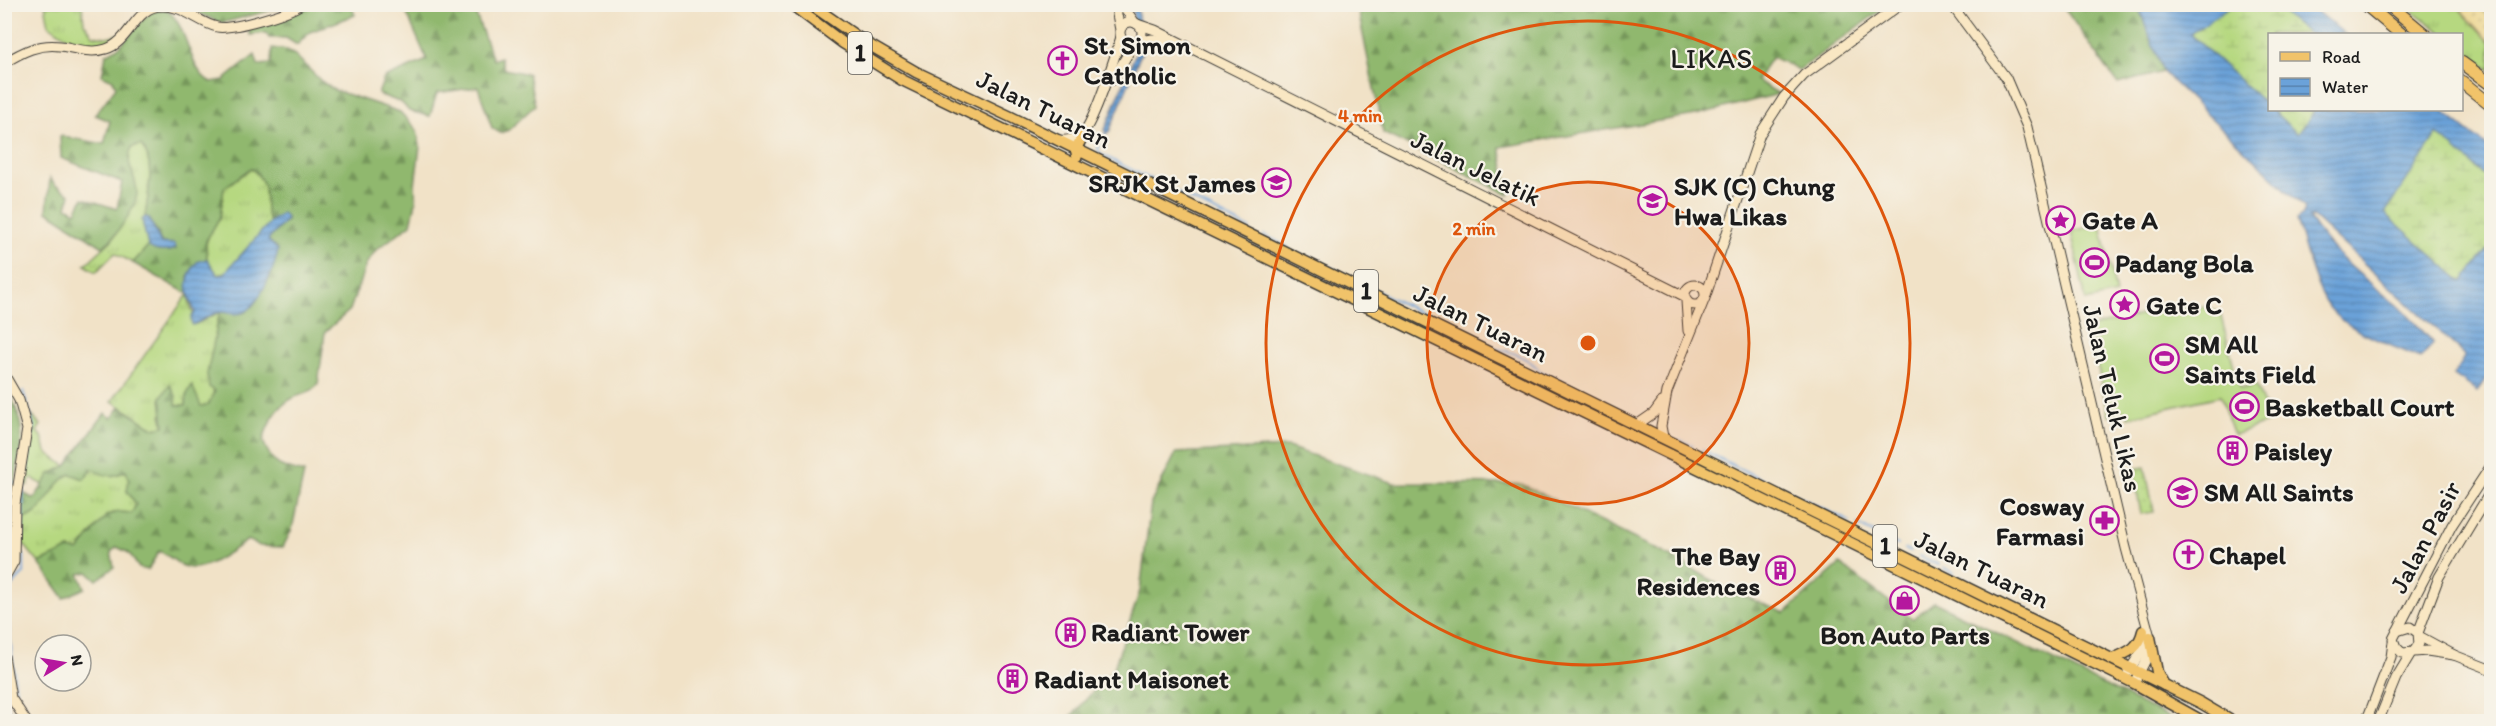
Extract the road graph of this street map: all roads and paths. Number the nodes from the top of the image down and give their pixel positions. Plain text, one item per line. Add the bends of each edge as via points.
1 (301, 4) edge
2 (791, 4) edge
3 (810, 4) edge
4 (1115, 4) edge
5 (1122, 4) edge
6 (1901, 4) edge
7 (1951, 4) edge
8 (2365, 4) edge
9 (2388, 4) edge
10 (1136, 24) junction
11 (2400, 33) edge
12 (2423, 33) edge
13 (1120, 34) junction
14 (1136, 43) junction
15 (1177, 44) junction
16 (4, 63) edge
17 (2463, 64) edge
18 (2463, 83) edge
19 (2492, 85) edge
20 (2492, 106) edge
21 (1084, 133) junction
22 (1057, 140) junction
23 (1076, 150) junction
24 (1094, 159) junction
25 (1138, 194) junction
26 (1714, 266) junction
27 (1659, 283) junction
28 (1690, 285) junction
29 (1362, 290) junction
30 (1685, 298) junction
31 (1705, 298) junction
32 (1392, 317) junction
33 (1687, 336) junction
34 (4, 374) edge
35 (1667, 392) junction
36 (1638, 424) junction
37 (1661, 442) junction
38 (2492, 464) edge
39 (2492, 489) edge
40 (4, 579) edge
41 (1978, 599) junction
42 (2146, 634) junction
43 (2419, 634) junction
44 (2395, 635) junction
45 (2413, 652) junction
46 (2454, 655) junction
47 (4, 656) edge
48 (2113, 659) junction
49 (2492, 670) edge
50 (2136, 671) junction
51 (2129, 681) junction
52 (2164, 685) junction
53 (27, 722) edge
54 (2204, 722) edge
55 (2233, 722) edge
56 (2366, 722) edge
57 (2378, 722) edge

1 - 16 street via 221,28 188,13 159,6 146,10 122,38 106,49 87,51 45,45
2 - 25 main road, Jalan Tuaran / 1 via 902,80
3 - 22 main road, Jalan Tuaran / 1 via 891,59
4 - 13 street
5 - 10 street
6 - 26 street via 1804,75 1784,97 1754,147
7 - 42 street, Jalan Teluk Likas via 2006,78 2023,112
8 - 11 highway
9 - 12 highway
10 - 13 street via 1126,23
10 - 14 street via 1141,33
10 - 15 street, Jalan Jelatik
13 - 14 street via 1128,44
13 - 21 street via 1112,68
14 - 15 street, Jalan Jelatik via 1152,39
14 - 24 street via 1115,74 1088,134 1087,149
15 - 27 street, Jalan Jelatik
17 - 19 highway
18 - 20 highway
21 - 22 street via 1070,140
21 - 23 main road
22 - 23 main road, Jalan Tuaran / 1
23 - 24 main road, Jalan Tuaran / 1
23 - 25 main road via 1080,160
24 - 29 main road, Jalan Tuaran / 1
25 - 32 main road, Jalan Tuaran / 1
26 - 28 street
26 - 31 street
27 - 28 street, Jalan Jelatik
27 - 30 street, Jalan Jelatik
28 - 30 street
28 - 31 street via 1701,286
29 - 32 main road
29 - 36 main road, Jalan Tuaran / 1
30 - 31 street via 1694,305
30 - 33 street
31 - 33 street
32 - 37 main road, Jalan Tuaran / 1
33 - 35 street
34 - 40 street via 19,400 27,429 15,504 14,561
35 - 36 street via 1657,410
35 - 37 street
36 - 37 main road via 1640,434
37 - 41 main road, Jalan Tuaran / 1
38 - 44 street, Jalan Pasir via 2452,525
39 - 43 street, Jalan Pasir via 2439,577
41 - 48 main road, Jalan Tuaran / 1
41 - 51 main road, Jalan Tuaran / 1
42 - 48 main road via 2134,649
42 - 50 street, Jalan Teluk Likas via 2149,654
42 - 52 main road
43 - 44 street via 2410,627
43 - 45 street via 2419,644
43 - 46 street
44 - 45 street via 2398,651
44 - 56 street, Jalan Pasir via 2391,657
45 - 46 street
45 - 57 street via 2396,678
46 - 49 street
47 - 53 street via 11,698
48 - 50 main road, Jalan Tuaran / 1
50 - 51 street, Jalan Teluk Likas
50 - 52 main road, Jalan Tuaran / 1
51 - 54 main road, Jalan Tuaran / 1
52 - 55 main road, Jalan Tuaran / 1

